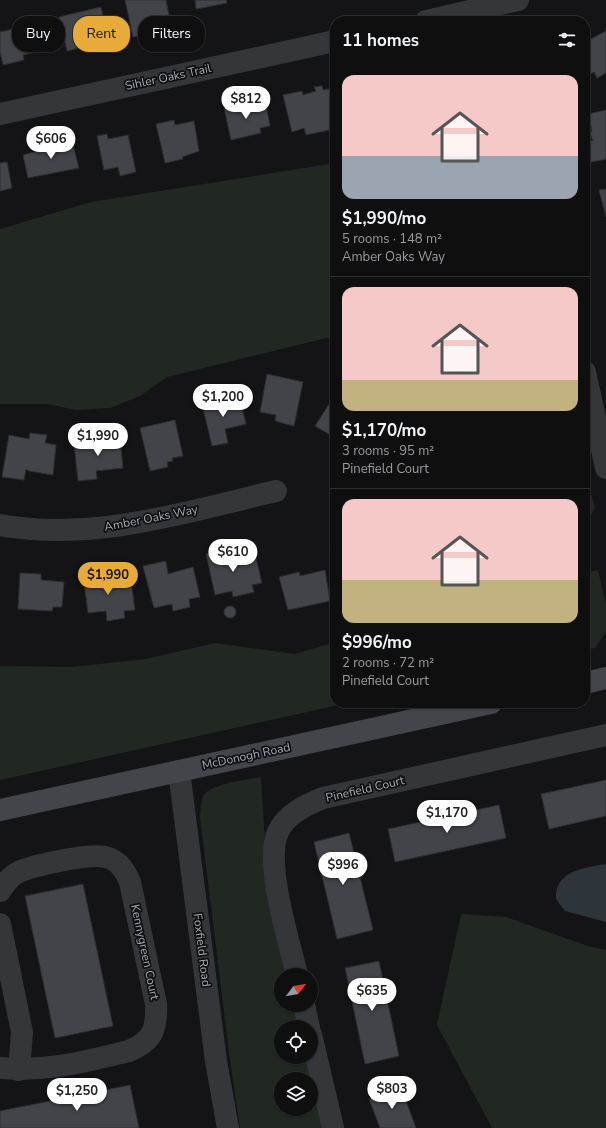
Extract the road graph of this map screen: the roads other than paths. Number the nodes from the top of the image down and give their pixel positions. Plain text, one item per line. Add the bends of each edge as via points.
1 (511, 8) edge
2 (459, 16) edge
3 (330, 42) edge
4 (0, 114) edge
5 (590, 390) edge
6 (602, 433) edge
7 (606, 468) edge
8 (276, 491) dead end
9 (0, 526) edge
10 (606, 678) edge
11 (590, 682) edge
12 (468, 708) edge
13 (606, 735) edge
14 (179, 771) junction
15 (0, 810) edge
16 (0, 891) edge
17 (0, 924) edge
18 (295, 968) edge
19 (318, 1064) edge
20 (10, 1069) edge
21 (228, 1128) edge
22 (333, 1128) edge

1 - 2 street
3 - 4 street, Sihler Oaks Trail
5 - 6 street
6 - 7 street
8 - 9 street, Amber Oaks Way via 142,522 99,528 55,531
10 - 11 main road
12 - 14 main road, McDonogh Road
13 - 18 street, Pinefield Court via 323,798 302,807 278,831 273,849 273,871
14 - 15 main road, McDonogh Road
14 - 21 street, Foxfield Road via 216,1061
16 - 20 street, Kennygreen Court via 7,881 24,869 92,856 105,857 117,862 126,871 130,882 156,1004 154,1030 148,1040 139,1047 38,1070
17 - 20 street, Kennygreen Court via 22,1032
19 - 22 street

